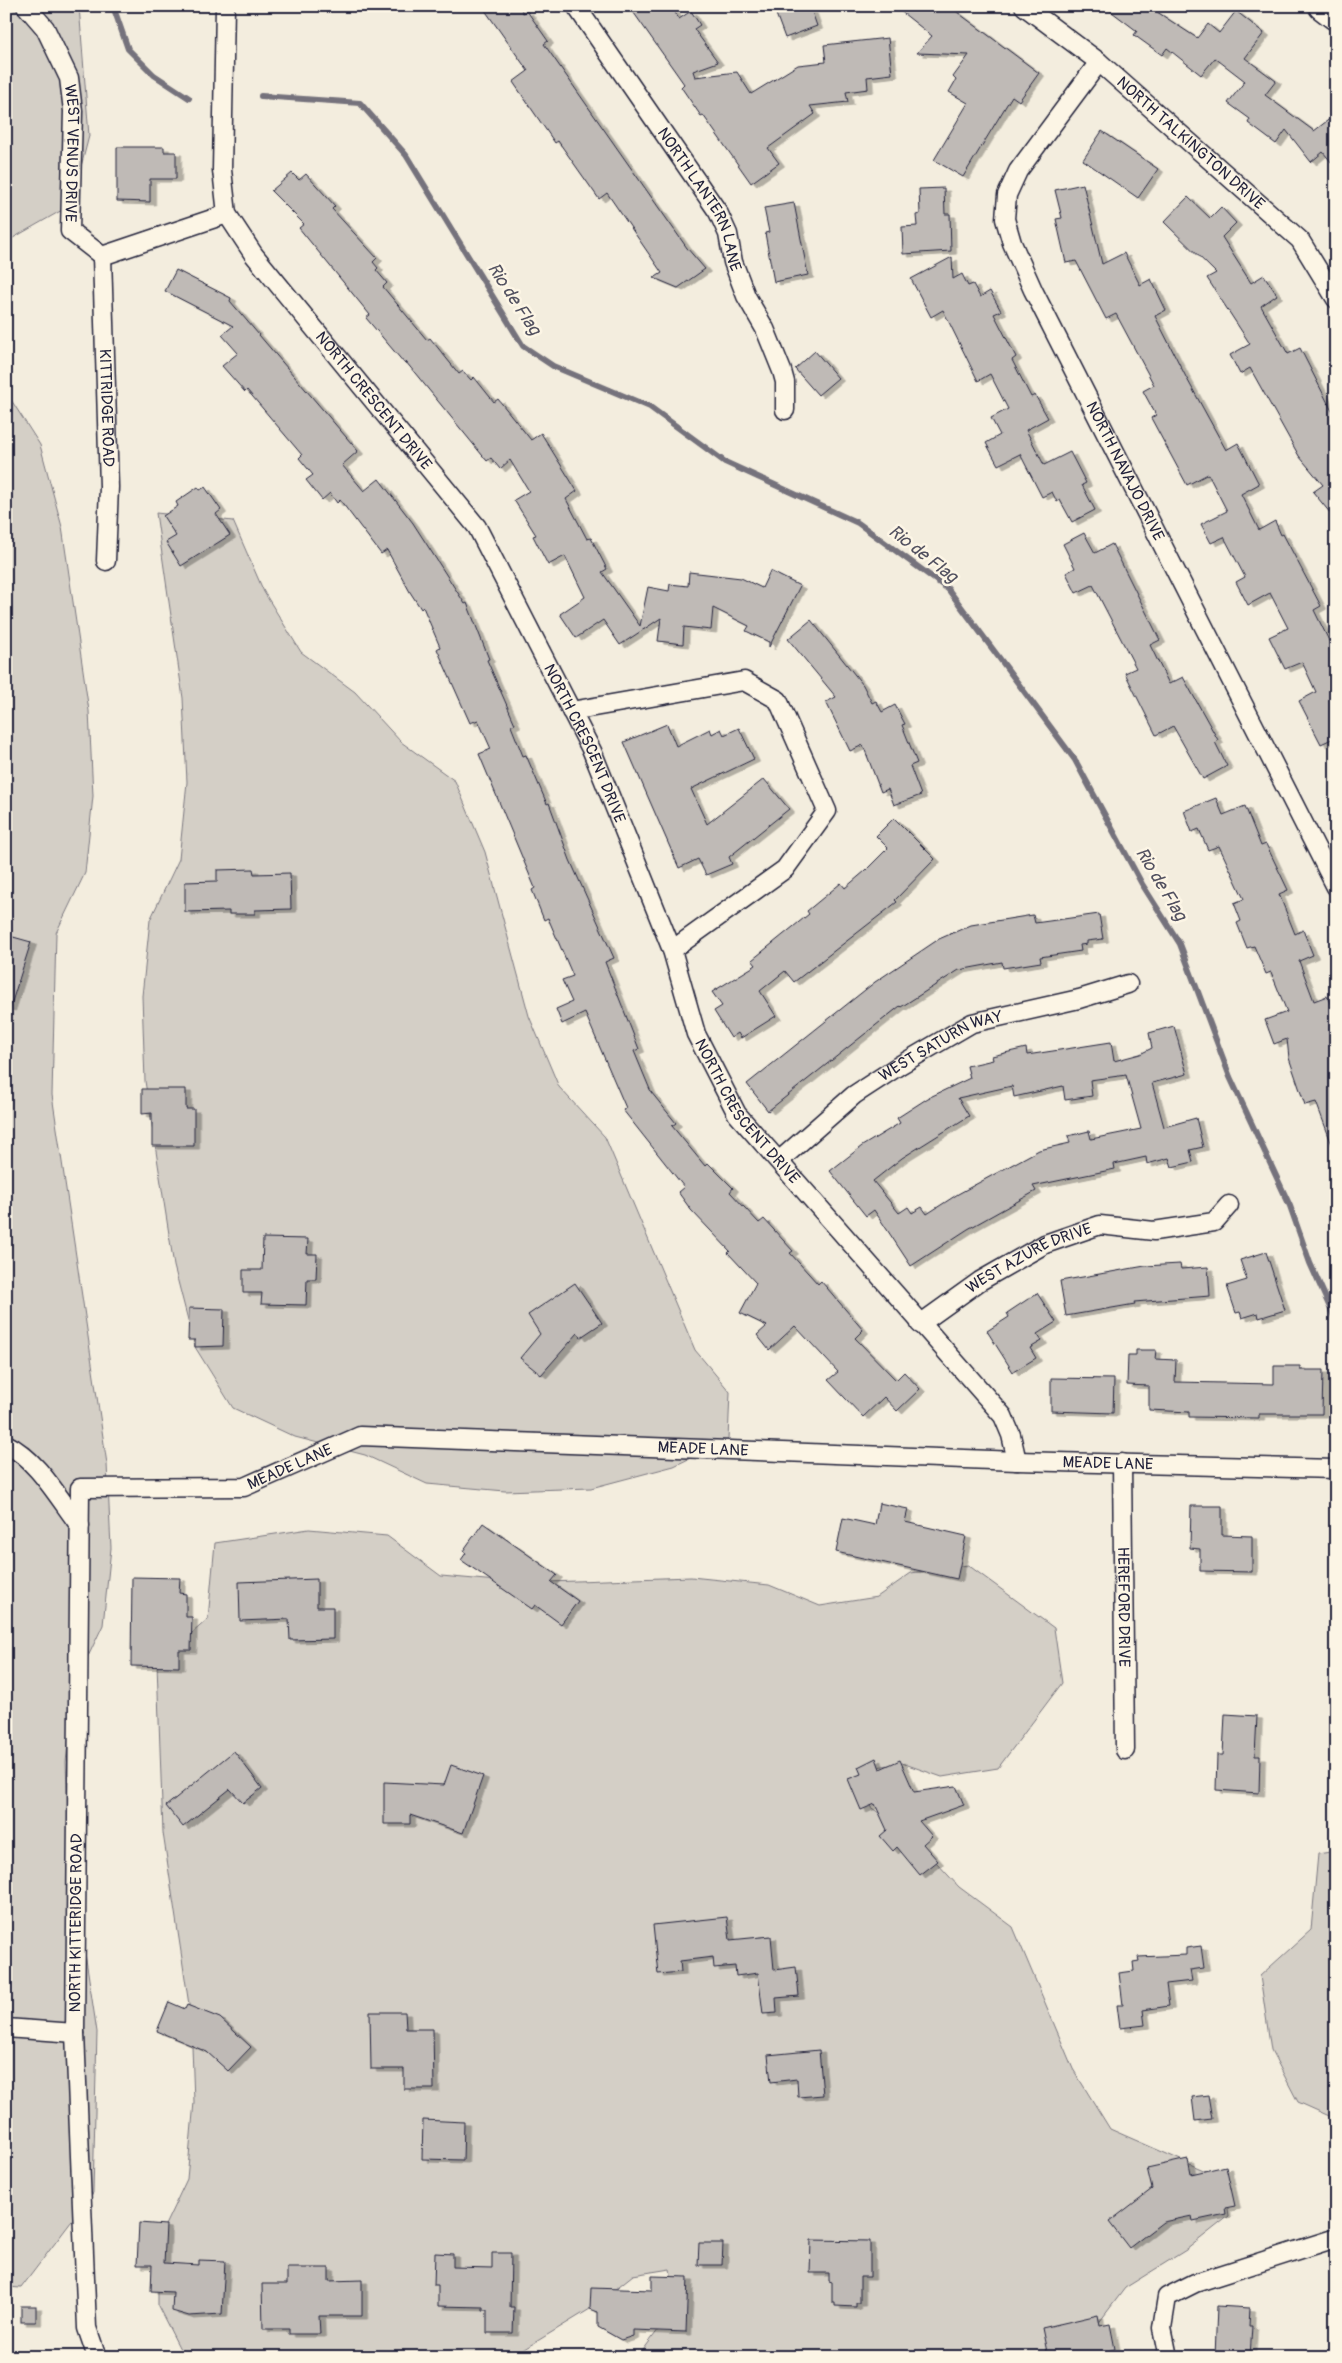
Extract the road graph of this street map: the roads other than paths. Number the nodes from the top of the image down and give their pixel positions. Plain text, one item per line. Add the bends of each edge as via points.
1 (26, 6) edge
2 (225, 6) edge
3 (576, 6) edge
4 (1024, 6) edge
5 (1322, 6) edge
6 (1336, 16) edge
7 (1099, 62) junction
8 (227, 214) junction
9 (102, 256) junction
10 (1336, 299) edge
11 (785, 410) dead end
12 (106, 561) dead end
13 (571, 711) junction
14 (1336, 887) edge
15 (672, 950) junction
16 (1128, 984) dead end
17 (780, 1160) junction
18 (1229, 1205) dead end
19 (920, 1324) junction
20 (6, 1444) edge
21 (1017, 1461) junction
22 (1122, 1463) junction
23 (1336, 1469) edge
24 (80, 1488) joint
25 (80, 1526) junction
26 (1125, 1750) dead end
27 (6, 2028) edge
28 (75, 2032) junction
29 (1336, 2238) edge
30 (98, 2357) edge
31 (1168, 2357) edge

1 - 9 street, WEST VENUS DRIVE via 44,28 68,78 73,111 70,231
2 - 8 street, NORTH CRESCENT DRIVE via 222,170
3 - 11 street, NORTH LANTERN LANE via 718,212 728,234 733,262 746,296 765,329 782,371
4 - 7 street, NORTH TALKINGTON DRIVE
5 - 6 main road
7 - 10 street, NORTH TALKINGTON DRIVE via 1300,240
7 - 14 street, NORTH NAVAJO DRIVE via 1018,171 1007,195 1005,219 1012,244
8 - 9 street
8 - 13 street, NORTH CRESCENT DRIVE via 254,255 477,527
9 - 12 street, KITTRIDGE ROAD via 109,487
13 - 15 street, NORTH CRESCENT DRIVE via 592,751
13 - 15 street via 744,681 778,700 827,811 785,870
15 - 17 street, NORTH CRESCENT DRIVE via 696,1034 738,1114
16 - 17 street, WEST SATURN WAY via 1079,999 972,1023 854,1095
17 - 19 street, NORTH CRESCENT DRIVE
18 - 19 street, WEST AZURE DRIVE via 1214,1222 1154,1231 1100,1225 1045,1244 980,1281
19 - 21 street, NORTH CRESCENT DRIVE via 1003,1416
20 - 25 street via 18,1450 29,1462
21 - 22 street, MEADE LANE
21 - 24 street, MEADE LANE via 360,1436 244,1487
22 - 23 street, MEADE LANE
22 - 26 street, HEREFORD DRIVE
24 - 25 street, NORTH KITTERIDGE ROAD
25 - 28 street, NORTH KITTERIDGE ROAD
27 - 28 street
28 - 30 street, NORTH KITTERIDGE ROAD via 87,2328
29 - 31 street via 1195,2283 1167,2298 1162,2328

